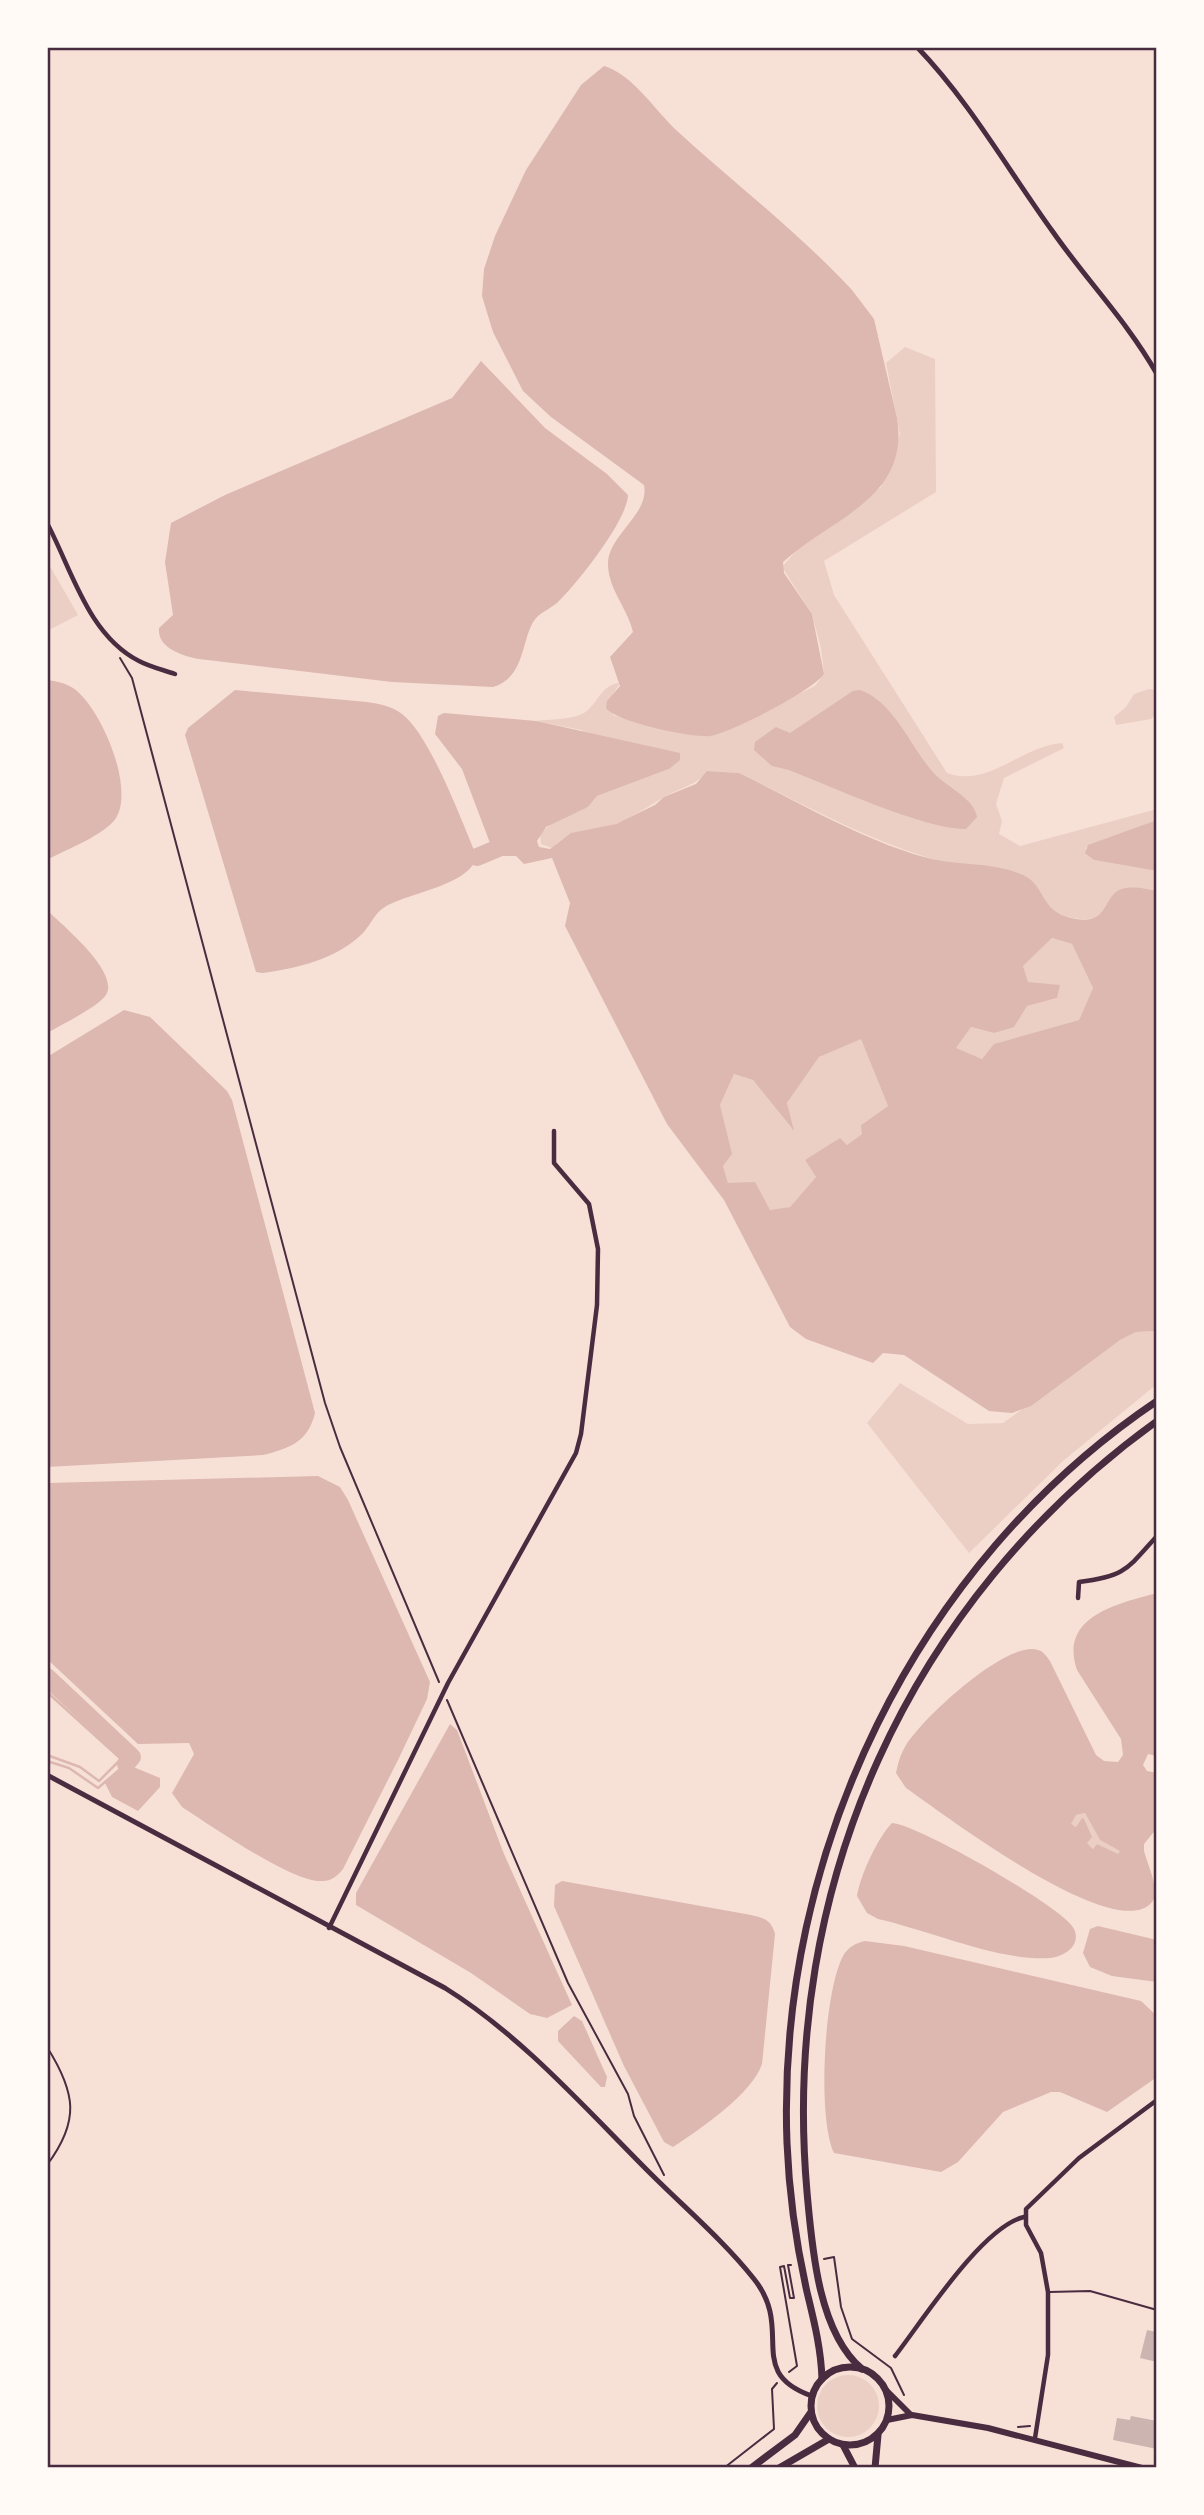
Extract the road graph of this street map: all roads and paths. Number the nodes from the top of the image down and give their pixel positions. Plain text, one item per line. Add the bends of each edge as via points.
1 (917, 47) edge
2 (1157, 374) edge
3 (47, 523) edge
4 (120, 657) dead end
5 (175, 674) dead end
6 (554, 1131) dead end
7 (1157, 1401) edge
8 (1157, 1421) edge
9 (1157, 1536) edge
10 (1079, 1598) dead end
11 (443, 1693) junction
12 (47, 1775) edge
13 (329, 1928) junction
14 (47, 2047) edge
15 (1157, 2100) edge
16 (47, 2165) edge
17 (665, 2177) dead end
18 (1024, 2217) junction
19 (1048, 2292) junction
20 (1157, 2310) edge
21 (852, 2339) dead end
22 (895, 2356) dead end
23 (795, 2357) dead end
24 (862, 2369) junction
25 (785, 2375) dead end
26 (822, 2379) junction
27 (775, 2385) dead end
28 (886, 2390) junction
29 (812, 2396) junction
30 (907, 2400) dead end
31 (811, 2412) junction
32 (912, 2415) junction
33 (887, 2420) junction
34 (1032, 2425) dead end
35 (1016, 2427) dead end
36 (878, 2434) junction
37 (1035, 2438) junction
38 (829, 2439) junction
39 (843, 2445) junction
40 (724, 2468) edge
41 (751, 2468) edge
42 (779, 2468) edge
43 (855, 2468) edge
44 (875, 2468) edge
45 (1142, 2468) edge

1 - 2 street via 984,131 1054,234 1125,322
3 - 5 street via 90,613 107,636 138,661
4 - 11 path via 132,678 325,1403
6 - 11 street via 554,1163 589,1204 598,1250 597,1305 581,1434 571,1465
7 - 26 highway via 1113,1432 1039,1498 965,1582 892,1694 840,1808 807,1921 788,2065 789,2175
8 - 24 highway via 1051,1509 975,1595 903,1707 846,1839 824,1919 808,2011 803,2129 809,2215 823,2297 837,2339
9 - 10 street via 1126,1570 1079,1582
11 - 13 street
11 - 17 path via 568,1983 628,2094
12 - 13 street
13 - 29 street via 445,1988 514,2039 750,2274 771,2309 778,2376
14 - 16 path via 68,2089 71,2120 62,2145
15 - 18 street via 1071,2165 1036,2196
18 - 19 street via 1041,2253
18 - 22 street via 1007,2222 990,2236
19 - 20 lane via 1101,2293
19 - 37 street via 1048,2355
21 - 30 path via 891,2368
23 - 25 path via 797,2366
24 - 26 highway via 841,2368
24 - 28 highway
26 - 29 highway
27 - 40 path via 774,2429
28 - 32 main road
28 - 33 highway
29 - 31 highway
31 - 38 highway
31 - 41 highway via 795,2435
32 - 33 main road
32 - 37 main road
33 - 36 highway
34 - 35 path
36 - 39 highway via 862,2444
36 - 44 highway
37 - 45 main road
38 - 39 highway
38 - 42 highway
39 - 43 highway

